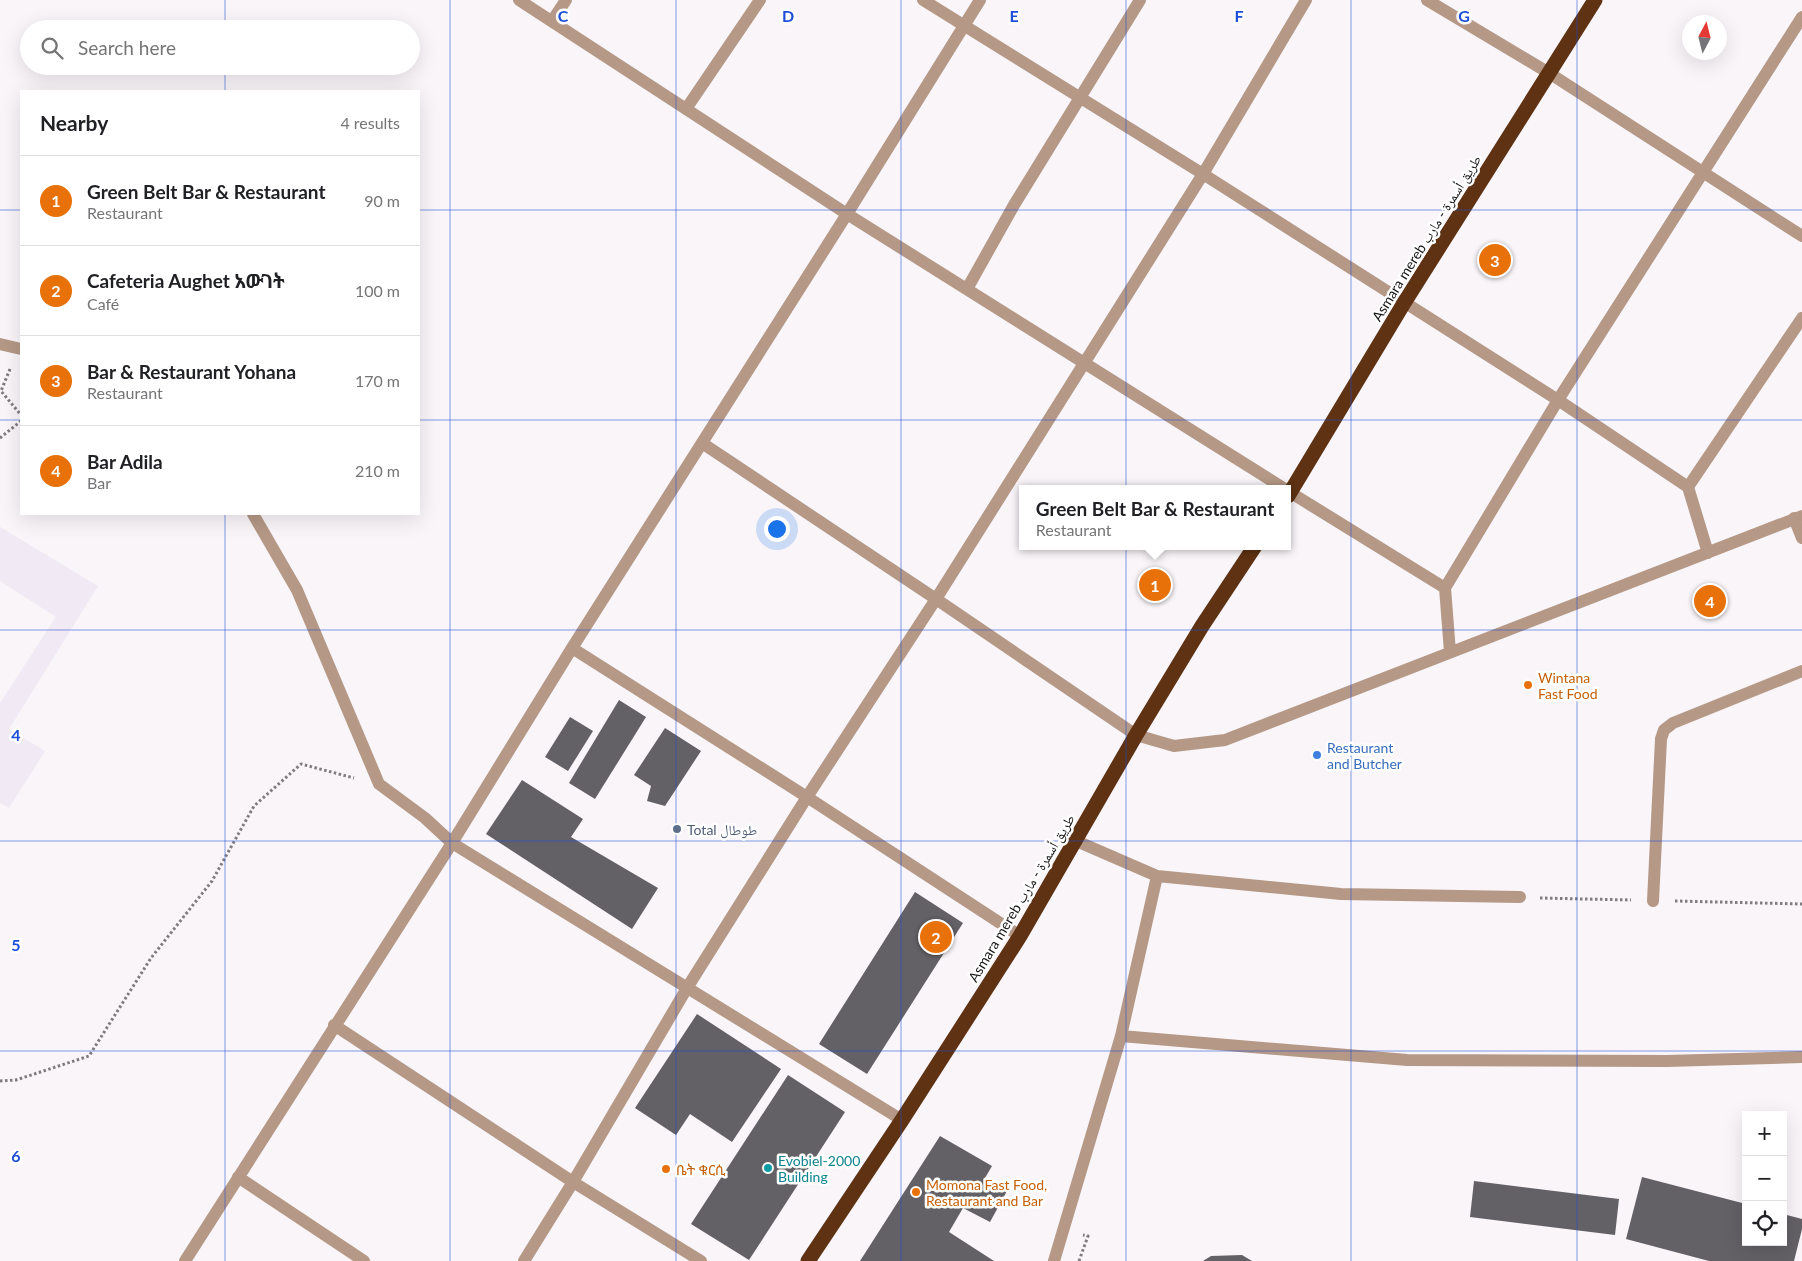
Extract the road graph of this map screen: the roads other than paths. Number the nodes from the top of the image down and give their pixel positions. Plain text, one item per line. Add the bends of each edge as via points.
1 (519, 0) edge
2 (566, 0) edge
3 (760, 0) edge
4 (923, 0) edge
5 (980, 0) edge
6 (1140, 0) edge
7 (1306, 0) edge
8 (1427, 0) edge
9 (1595, 0) edge
10 (1802, 17) edge
11 (552, 21) junction
12 (964, 26) junction
13 (1549, 73) junction
14 (1081, 99) junction
15 (686, 109) junction
16 (1703, 172) junction
17 (1203, 174) junction
18 (846, 214) junction
19 (1802, 236) edge
20 (967, 289) junction
21 (1404, 303) junction
22 (1802, 318) edge
23 (0, 344) edge
24 (20, 348) edge
25 (1085, 363) junction
26 (1558, 400) junction
27 (702, 443) junction
28 (1276, 485) edge
29 (1291, 486) edge
30 (1688, 487) junction
31 (1291, 494) edge
32 (254, 515) edge
33 (1798, 517) edge
34 (1802, 538) edge
35 (1251, 550) edge
36 (1708, 553) junction
37 (1445, 588) junction
38 (936, 599) junction
39 (572, 648) junction
40 (1450, 652) junction
41 (1802, 671) edge
42 (1136, 735) junction
43 (807, 797) junction
44 (1074, 840) junction
45 (452, 843) junction
46 (1157, 876) junction
47 (1520, 897) dead end
48 (1653, 901) dead end
49 (1020, 936) junction
50 (687, 988) junction
51 (334, 1025) junction
52 (1121, 1036) junction
53 (1802, 1057) edge
54 (902, 1120) junction
55 (238, 1177) junction
56 (574, 1182) junction
57 (185, 1261) edge
58 (364, 1261) edge
59 (524, 1261) edge
60 (701, 1261) edge
61 (808, 1261) edge
62 (1054, 1261) edge

1 - 11 street
2 - 11 street
3 - 15 street
4 - 12 street
5 - 12 street
6 - 14 street
7 - 17 street
8 - 13 street
9 - 13 highway, Asmara mereb طريق أسمرة - مارب
10 - 16 street
11 - 15 street
12 - 14 street
12 - 18 street
13 - 16 street
13 - 21 highway, Asmara mereb طريق أسمرة - مارب
14 - 17 street
14 - 20 street via 1014,205
15 - 18 street
16 - 19 street
16 - 26 street
17 - 21 street
17 - 25 street
18 - 20 street
18 - 27 street
20 - 25 street
21 - 26 street
21 - 29 highway, Asmara mereb طريق أسمرة - مارب
22 - 30 street
23 - 24 street
25 - 28 street
25 - 38 street
26 - 30 street
26 - 37 street
27 - 38 street
27 - 39 street
30 - 36 street
31 - 37 street
32 - 45 street via 297,590 378,784 425,818
33 - 34 street
33 - 36 street
35 - 42 highway, Asmara mereb طريق أسمرة - مارب
36 - 40 street
37 - 40 street
38 - 42 street
38 - 43 street
39 - 43 street
39 - 45 street
40 - 42 street via 1225,740 1174,746
41 - 48 street via 1673,723 1664,730
42 - 44 highway, Asmara mereb طريق أسمرة - مارب
43 - 49 street
43 - 50 street
44 - 46 street
44 - 49 highway, Asmara mereb طريق أسمرة - مارب
45 - 50 street
45 - 51 street
46 - 47 street via 1341,894
46 - 52 street
49 - 54 highway, Asmara mereb طريق أسمرة - مارب
50 - 54 street
50 - 56 street
51 - 55 street
51 - 56 street
52 - 53 street via 1407,1060 1667,1061
52 - 62 street
54 - 61 highway, Asmara mereb طريق أسمرة - مارب
55 - 57 street
55 - 58 street
56 - 59 street
56 - 60 street

